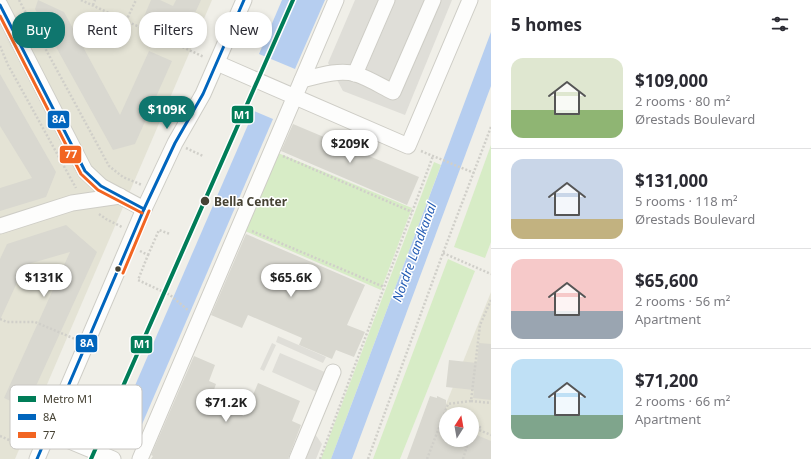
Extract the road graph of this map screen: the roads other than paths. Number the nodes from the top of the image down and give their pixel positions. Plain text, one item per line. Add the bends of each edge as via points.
1 (244, 0) edge
2 (336, 0) edge
3 (387, 0) edge
4 (433, 0) edge
5 (470, 0) edge
6 (0, 5) edge
7 (217, 63) junction
8 (355, 74) junction
9 (302, 80) junction
10 (295, 96) junction
11 (120, 196) junction
12 (144, 210) junction
13 (0, 226) edge
14 (333, 372) dead end
15 (68, 385) edge
16 (90, 449) edge
17 (114, 459) edge
18 (140, 459) edge
19 (297, 459) edge

1 - 7 street
2 - 9 street
3 - 8 street
4 - 8 street via 393,92
5 - 10 street via 408,146
6 - 11 street via 85,171 101,186
7 - 10 street
7 - 12 street
8 - 9 street via 338,73
9 - 10 street
10 - 18 street
11 - 12 street
11 - 13 street via 72,203
12 - 15 street
14 - 19 street
16 - 17 street

